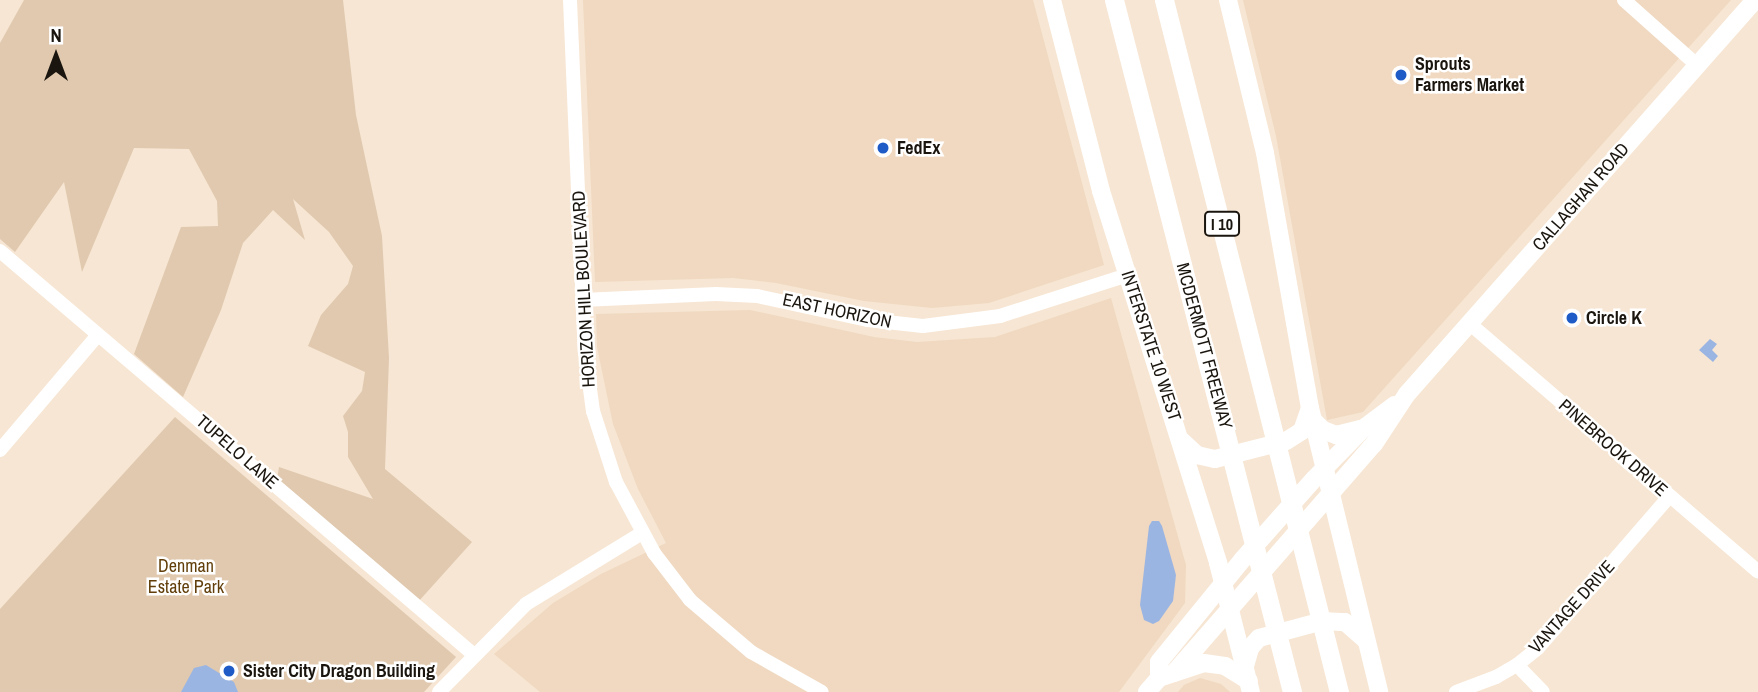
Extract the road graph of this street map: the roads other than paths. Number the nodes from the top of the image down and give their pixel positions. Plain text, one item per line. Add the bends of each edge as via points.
1 (570, 0) edge
2 (1052, 0) edge
3 (1165, 0) edge
4 (1227, 0) edge
5 (1624, 0) edge
6 (1755, 0) edge
7 (1112, 3) edge
8 (1697, 65) junction
9 (0, 251) edge
10 (1128, 275) junction
11 (582, 300) junction
12 (1469, 323) junction
13 (98, 335) junction
14 (1408, 394) junction
15 (1309, 420) junction
16 (1364, 428) junction
17 (1182, 441) junction
18 (0, 450) edge
19 (1319, 474) junction
20 (1669, 497) junction
21 (1326, 500) junction
22 (642, 533) junction
23 (1758, 572) edge
24 (1227, 579) junction
25 (1234, 601) junction
26 (1366, 640) junction
27 (473, 654) junction
28 (1517, 665) junction
29 (1248, 680) edge
30 (1160, 681) edge
31 (439, 692) edge
32 (822, 692) edge
33 (1292, 692) edge
34 (1339, 692) edge
35 (1379, 692) edge
36 (1456, 692) edge
37 (1543, 692) edge

1 - 11 street, HORIZON HILL BOULEVARD
2 - 10 main road, INTERSTATE 10 WEST via 1101,191
3 - 34 highway, I 10
4 - 15 main road via 1265,153
5 - 8 street
6 - 8 main road, CALLAGHAN ROAD
7 - 33 highway, MCDERMOTT FREEWAY
8 - 12 main road, CALLAGHAN ROAD
9 - 13 street, TUPELO LANE
10 - 11 street, EAST HORIZON via 1011,313 946,325 868,320 757,296
10 - 17 main road, INTERSTATE 10 WEST
11 - 22 street, HORIZON HILL BOULEVARD via 593,411 616,482
12 - 14 main road, CALLAGHAN ROAD
12 - 20 street, PINEBROOK DRIVE
13 - 18 street
13 - 27 street, TUPELO LANE
14 - 16 main road, CALLAGHAN ROAD
14 - 21 main road, CALLAGHAN ROAD via 1374,444
15 - 16 main road via 1336,435
15 - 17 main road via 1286,441 1216,458 1202,456
15 - 19 main road
16 - 19 main road, CALLAGHAN ROAD
17 - 24 main road, INTERSTATE 10 WEST
19 - 21 main road
19 - 24 main road, CALLAGHAN ROAD
20 - 23 street, PINEBROOK DRIVE
20 - 28 street, VANTAGE DRIVE via 1553,632
21 - 25 main road, CALLAGHAN ROAD
21 - 26 main road
22 - 27 street via 527,604
22 - 32 street, HORIZON HILL BOULEVARD via 690,600 719,627
24 - 25 main road, INTERSTATE 10 WEST
24 - 30 main road, CALLAGHAN ROAD via 1159,662
25 - 29 main road, INTERSTATE 10 WEST
25 - 30 main road, CALLAGHAN ROAD
26 - 29 main road via 1345,622 1323,621 1267,634 1250,648
26 - 35 main road
27 - 31 street
28 - 36 street, VANTAGE DRIVE
28 - 37 street
29 - 30 main road via 1234,670 1204,663

